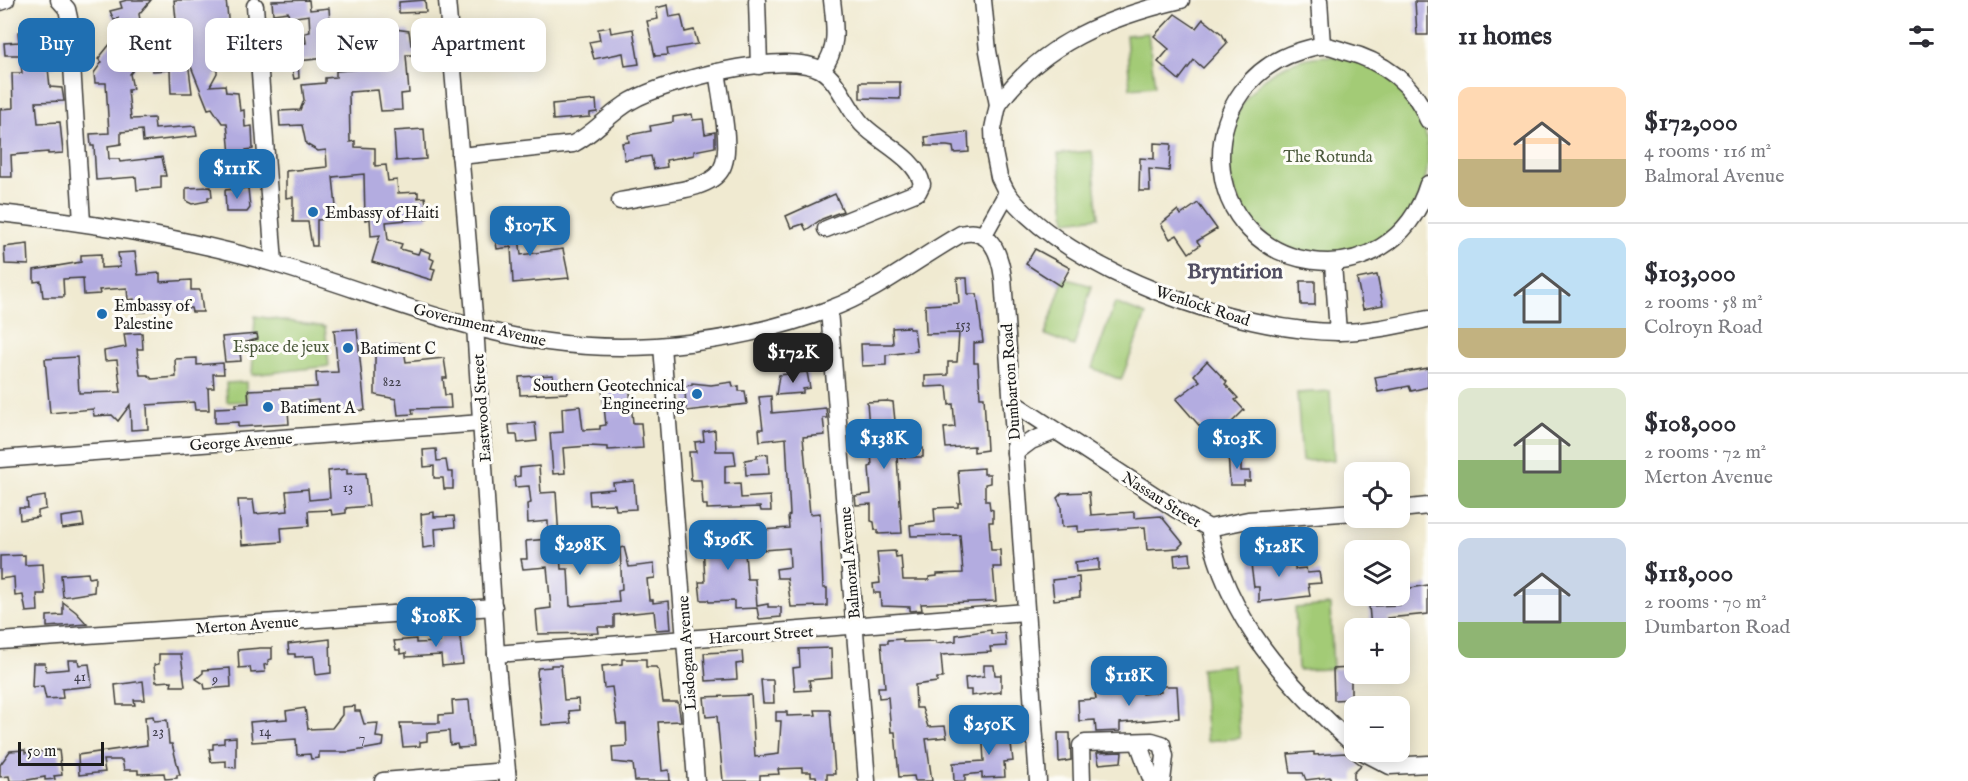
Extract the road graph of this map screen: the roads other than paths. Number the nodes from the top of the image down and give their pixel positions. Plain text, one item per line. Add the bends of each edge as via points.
1 (6, 0) edge
2 (59, 0) edge
3 (447, 0) edge
4 (757, 0) edge
5 (832, 0) edge
6 (983, 0) edge
7 (1180, 0) edge
8 (1319, 0) edge
9 (0, 2) edge
10 (1150, 4) edge
11 (255, 6) dead end
12 (1322, 45) junction
13 (759, 66) junction
14 (822, 70) junction
15 (717, 72) junction
16 (998, 105) junction
17 (1428, 120) edge
18 (460, 156) junction
19 (1428, 184) edge
20 (1007, 193) junction
21 (620, 201) dead end
22 (0, 213) edge
23 (82, 222) junction
24 (826, 230) dead end
25 (983, 236) junction
26 (274, 263) junction
27 (1333, 264) junction
28 (829, 310) junction
29 (1428, 319) edge
30 (475, 326) junction
31 (1338, 332) junction
32 (662, 346) junction
33 (1012, 402) junction
34 (482, 423) junction
35 (1056, 431) junction
36 (1015, 453) junction
37 (0, 459) edge
38 (1428, 506) edge
39 (1410, 507) edge
40 (1344, 513) edge
41 (1209, 528) junction
42 (494, 608) junction
43 (1026, 612) junction
44 (854, 627) junction
45 (685, 639) junction
46 (0, 642) edge
47 (496, 654) junction
48 (1344, 736) edge
49 (1138, 742) junction
50 (1379, 762) edge
51 (1428, 764) edge
52 (1397, 774) edge
53 (507, 776) edge
54 (383, 781) edge
55 (696, 781) edge
56 (867, 781) edge
57 (1038, 781) edge
58 (1082, 781) edge
59 (1152, 781) edge
60 (1162, 781) edge

1 - 9 street
2 - 23 street via 69,18
3 - 18 street, Eastwood Street
4 - 13 street
5 - 14 street via 836,43
6 - 16 street
7 - 10 street
8 - 12 street
10 - 16 street via 1045,54
11 - 26 street
12 - 17 street via 1385,66 1410,89
12 - 27 street via 1276,61 1246,84 1230,111 1221,161 1225,186 1237,212 1254,233 1274,249 1301,260
13 - 14 street via 802,64
13 - 15 street
14 - 24 street via 858,119 905,159 922,184 918,192
15 - 18 street via 630,101 573,144
15 - 21 street via 727,133 727,156 722,171 705,185
16 - 20 street via 994,152
18 - 30 street, Eastwood Street
19 - 27 street via 1416,214 1392,240 1364,256
20 - 25 street
20 - 31 street, Wenlock Road via 1048,234 1082,256 1136,282 1252,322
22 - 23 street, Government Avenue
23 - 26 street, Government Avenue via 219,248
25 - 28 street, Government Avenue via 961,234 880,285
25 - 33 street, Dumbarton Road via 998,250 1001,262
26 - 30 street, Government Avenue
27 - 31 street
28 - 32 street, Government Avenue via 720,339
28 - 44 street, Balmoral Avenue
29 - 31 street, Wenlock Road
30 - 32 street, Government Avenue via 547,342
30 - 34 street, Eastwood Street
32 - 45 street, Lisdogan Avenue
33 - 35 street, Nassau Street
33 - 36 street, Dumbarton Road
34 - 37 street, George Avenue
34 - 42 street, Eastwood Street
35 - 36 street via 1037,437
35 - 41 street, Nassau Street
36 - 43 street, Dumbarton Road
38 - 39 street
40 - 41 street via 1248,520
41 - 48 street, Nassau Street via 1222,577 1238,612 1261,646
42 - 46 street, Merton Avenue
42 - 47 street, Eastwood Street
43 - 44 street, Harcourt Street
43 - 57 street, Dumbarton Road
44 - 45 street, Harcourt Street
44 - 56 street, Balmoral Avenue
45 - 47 street, Harcourt Street
45 - 55 street, Lisdogan Avenue
47 - 53 street, Eastwood Street
49 - 58 street via 1085,743 1079,753
49 - 59 street
49 - 60 street via 1162,744
50 - 52 street
51 - 52 street
53 - 54 street

